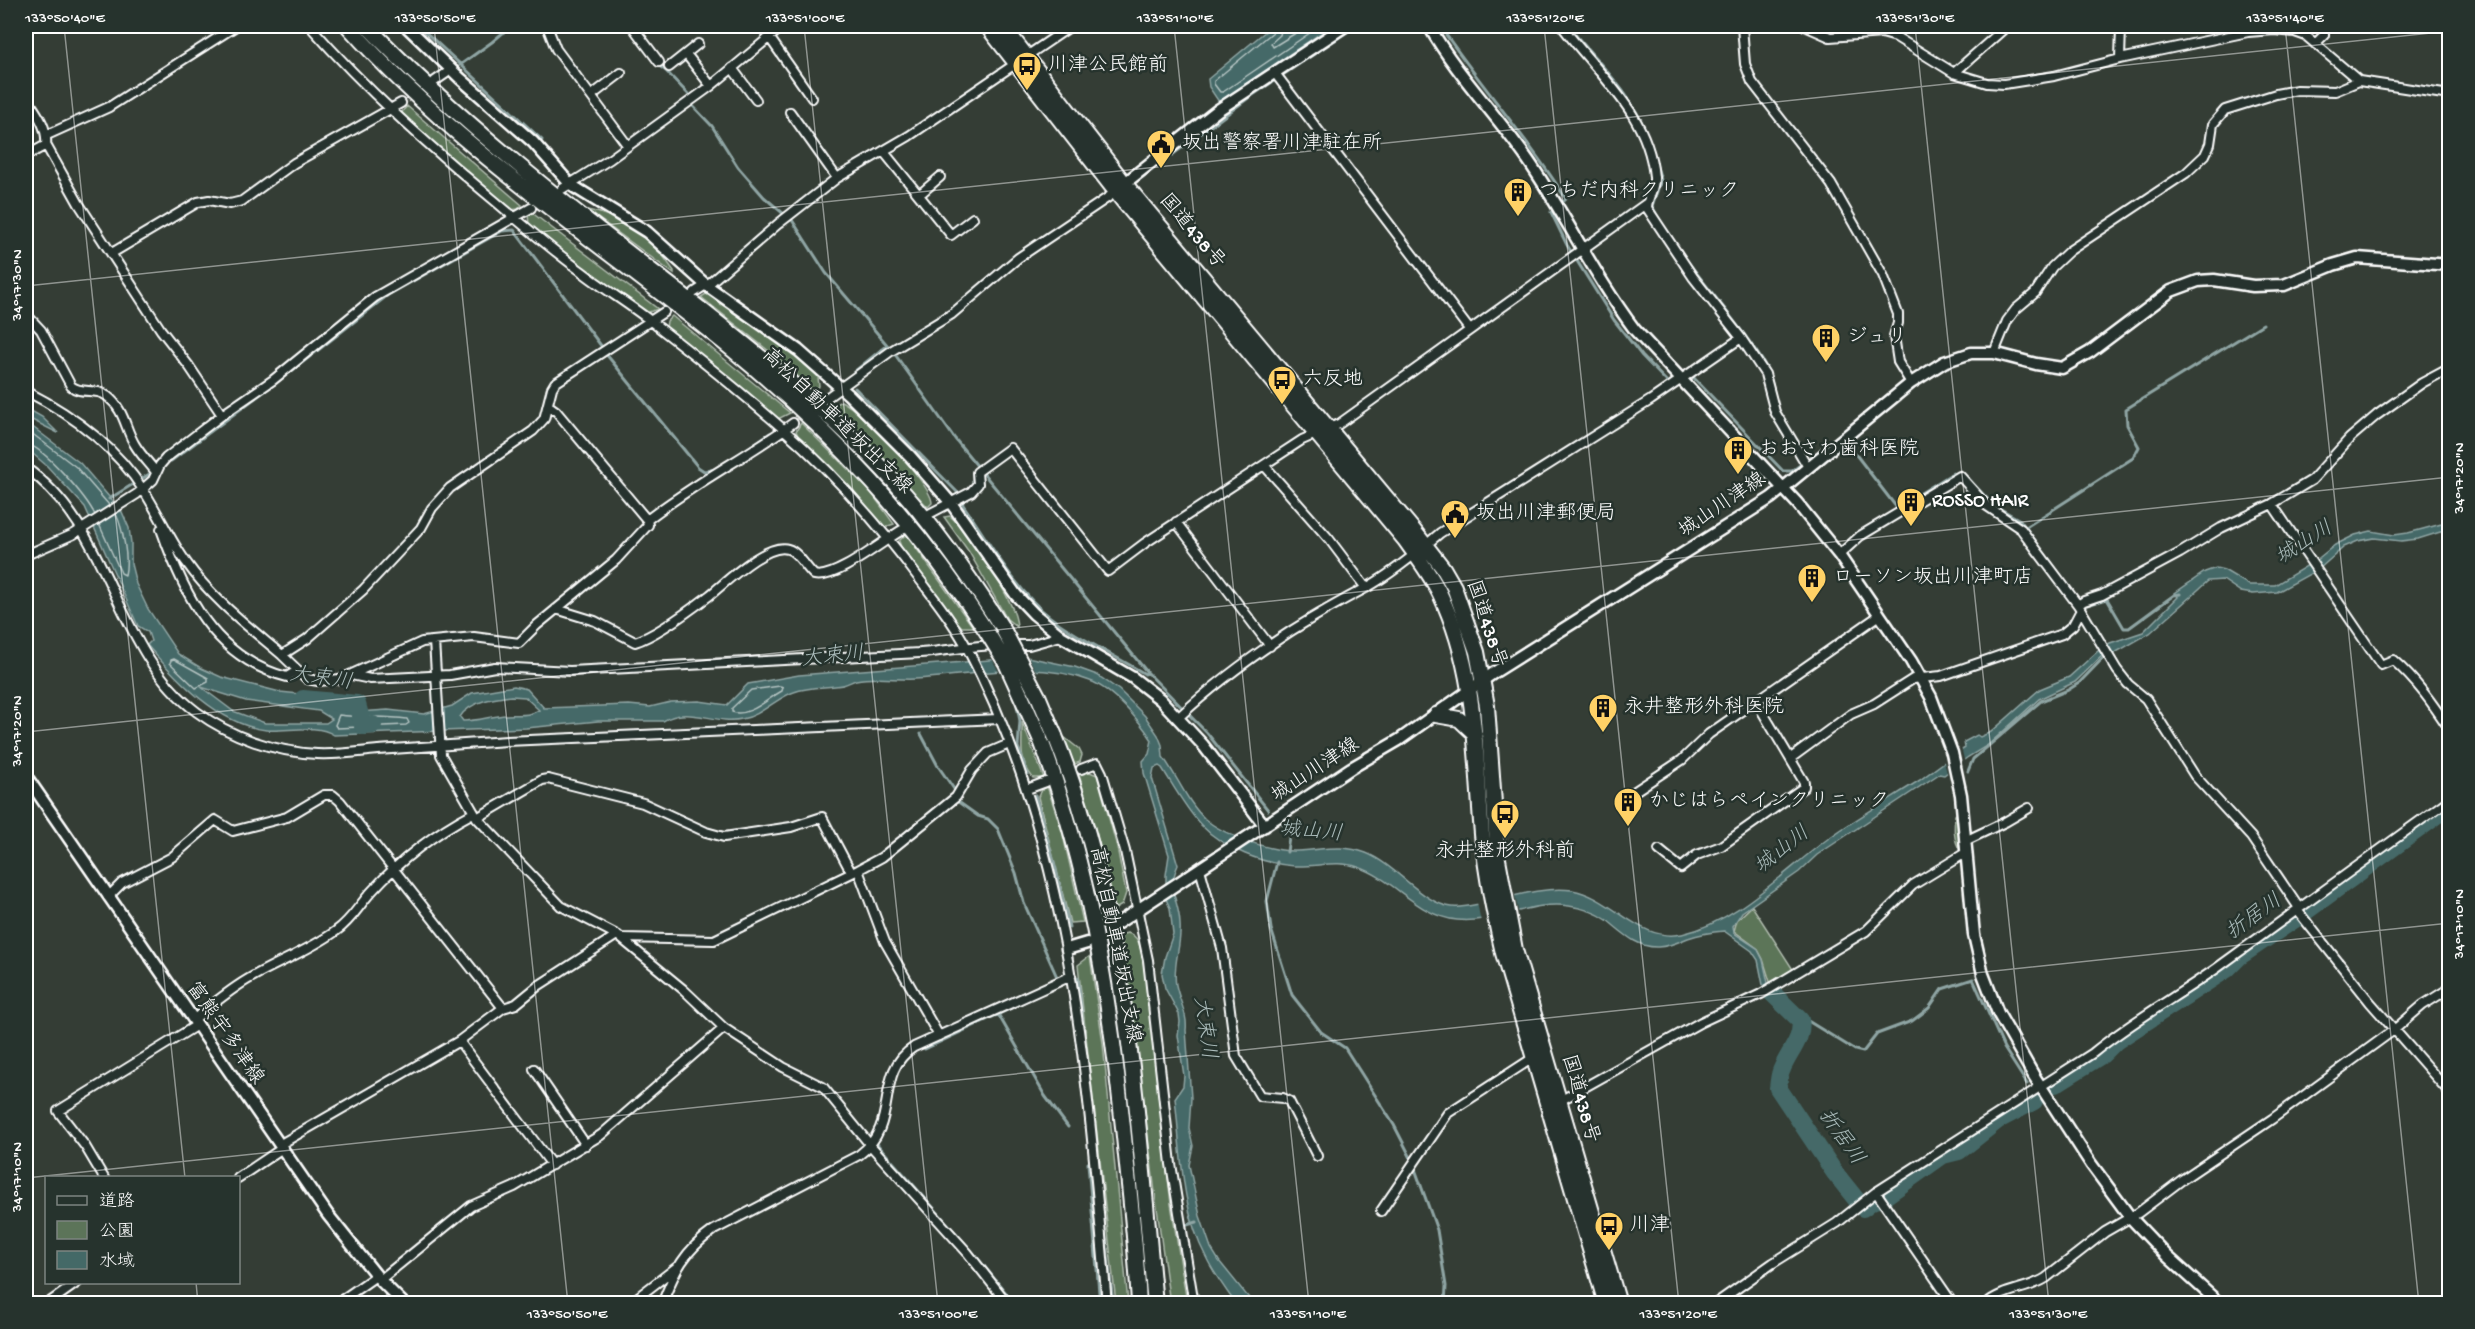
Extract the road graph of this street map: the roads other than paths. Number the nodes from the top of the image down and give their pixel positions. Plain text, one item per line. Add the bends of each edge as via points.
1 (236, 26) edge
2 (310, 26) edge
3 (348, 26) edge
4 (367, 26) edge
5 (406, 26) edge
6 (547, 26) edge
7 (632, 26) edge
8 (783, 26) edge
9 (987, 26) edge
10 (1003, 26) edge
11 (1071, 26) edge
12 (1345, 26) edge
13 (1429, 26) edge
14 (1562, 26) edge
15 (1742, 26) edge
16 (1805, 26) edge
17 (2007, 26) edge
18 (2121, 26) edge
19 (2324, 26) edge
20 (769, 38) junction
21 (698, 44) dead end
22 (2315, 44) junction
23 (686, 54) junction
24 (1020, 59) junction
25 (2120, 59) junction
26 (660, 62) dead end
27 (669, 67) dead end
28 (732, 68) junction
29 (451, 70) junction
30 (621, 73) dead end
31 (1954, 73) junction
32 (1277, 75) junction
33 (435, 81) tunnel mouth
34 (2359, 81) junction
35 (711, 86) junction
36 (2450, 95) edge
37 (591, 96) junction
38 (26, 97) edge
39 (812, 98) dead end
40 (756, 100) dead end
41 (401, 103) tunnel mouth
42 (390, 109) junction
43 (790, 112) dead end
44 (47, 135) junction
45 (46, 145) junction
46 (628, 146) junction
47 (884, 152) junction
48 (26, 156) edge
49 (940, 177) dead end
50 (837, 178) junction
51 (566, 187) junction
52 (1120, 188) junction
53 (919, 195) junction
54 (1647, 203) junction
55 (531, 208) dead end
56 (514, 217) junction
57 (973, 218) dead end
58 (112, 253) junction
59 (1577, 254) junction
60 (2450, 266) edge
61 (706, 285) junction
62 (694, 292) dead end
63 (664, 312) dead end
64 (26, 314) edge
65 (650, 321) junction
66 (1469, 329) junction
67 (1741, 338) junction
68 (1994, 353) junction
69 (2450, 368) edge
70 (1681, 380) junction
71 (1911, 384) junction
72 (840, 388) junction
73 (26, 392) edge
74 (825, 399) dead end
75 (549, 406) junction
76 (222, 415) junction
77 (793, 423) dead end
78 (784, 429) junction
79 (1323, 431) junction
80 (1806, 464) junction
81 (1264, 465) junction
82 (26, 468) edge
83 (156, 472) junction
84 (139, 487) junction
85 (1783, 488) junction
86 (951, 503) junction
87 (2272, 504) junction
88 (930, 514) dead end
89 (647, 520) junction
90 (161, 522) junction
91 (1176, 522) junction
92 (84, 527) junction
93 (902, 530) dead end
94 (888, 537) junction
95 (1421, 550) junction
96 (26, 555) edge
97 (1839, 555) junction
98 (1366, 588) junction
99 (2081, 605) junction
100 (556, 609) junction
101 (1880, 615) junction
102 (1061, 636) junction
103 (434, 641) junction
104 (1270, 646) junction
105 (968, 649) junction
106 (282, 655) junction
107 (297, 671) junction
108 (351, 675) junction
109 (436, 677) junction
110 (1922, 679) junction
111 (1483, 681) junction
112 (1470, 690) junction
113 (1756, 701) junction
114 (1184, 712) junction
115 (1436, 715) junction
116 (998, 717) junction
117 (2450, 730) edge
118 (1475, 734) junction
119 (439, 744) junction
120 (1009, 744) junction
121 (1791, 758) junction
122 (1081, 769) dead end
123 (26, 776) edge
124 (1046, 782) dead end
125 (1027, 789) junction
126 (1629, 795) dead end
127 (2450, 799) edge
128 (2029, 808) dead end
129 (475, 816) junction
130 (1265, 826) junction
131 (1966, 846) junction
132 (1659, 850) dead end
133 (396, 869) junction
134 (1198, 870) junction
135 (854, 871) junction
136 (108, 897) junction
137 (1498, 898) junction
138 (1141, 908) junction
139 (2300, 911) junction
140 (1118, 923) dead end
141 (619, 936) junction
142 (1087, 944) dead end
143 (1067, 949) junction
144 (1071, 976) junction
145 (2450, 988) edge
146 (503, 1008) junction
147 (195, 1023) junction
148 (724, 1028) junction
149 (2394, 1030) junction
150 (939, 1036) junction
151 (459, 1041) junction
152 (1539, 1054) junction
153 (534, 1069) dead end
154 (2041, 1087) junction
155 (2450, 1093) edge
156 (1554, 1104) junction
157 (586, 1145) junction
158 (871, 1146) junction
159 (280, 1147) junction
160 (1317, 1156) dead end
161 (552, 1165) junction
162 (103, 1176) edge
163 (240, 1177) edge
164 (1879, 1196) junction
165 (1146, 1207) junction
166 (1381, 1210) dead end
167 (2130, 1217) junction
168 (677, 1267) junction
169 (378, 1278) junction
170 (75, 1284) edge
171 (47, 1304) edge
172 (336, 1304) edge
173 (404, 1304) edge
174 (629, 1304) edge
175 (662, 1304) edge
176 (1008, 1304) edge
177 (1107, 1304) edge
178 (1139, 1304) edge
179 (1155, 1304) edge
180 (1163, 1304) edge
181 (1194, 1304) edge
182 (1606, 1304) edge
183 (1619, 1304) edge
184 (1715, 1304) edge
185 (1953, 1304) edge
186 (1986, 1304) edge
187 (2220, 1304) edge

1 - 44 street via 109,107
2 - 42 street
3 - 178 highway, 高松自動車道坂出支線, bridge via 404,83 504,173 734,351 817,425 900,511 939,560 987,632 1006,663 1040,738 1080,857 1102,963 1118,1083
4 - 165 highway, 高松自動車道坂出支線, bridge via 514,162 742,340 836,423 912,502 1004,631 1055,736 1093,850 1116,960
5 - 29 street
6 - 37 street via 556,49
7 - 26 street
8 - 20 street
9 - 24 highway, 国道438号
10 - 24 highway, 国道438号
11 - 24 street
12 - 32 street
13 - 59 street via 1459,73 1530,164
14 - 54 street via 1611,82 1638,125 1654,175
15 - 71 street via 1745,64 1752,81 1831,184 1883,275 1898,314 1894,336 1898,363
16 - 31 street via 1830,38 1882,33 1896,37
17 - 31 street
18 - 25 street
19 - 22 street via 2324,35
20 - 28 street
20 - 39 street
21 - 23 street
22 - 25 street via 2295,32 2248,32
22 - 34 street
23 - 27 street
23 - 35 street
24 - 47 street
24 - 52 highway, 国道438号
25 - 31 street via 2004,84
28 - 35 street
28 - 40 street
29 - 33 street
29 - 51 street via 533,142
30 - 37 street
32 - 52 street via 1218,110
32 - 66 street
34 - 36 street
34 - 68 street via 2335,91 2276,94 2225,110 2213,124 2207,151 2186,173 2069,251 2052,267 2035,294 2007,321
35 - 46 street
37 - 46 street
38 - 44 street
41 - 42 street
42 - 56 street
42 - 58 street via 294,163 242,201 198,202
43 - 50 street
44 - 45 street
45 - 48 street
45 - 58 street
46 - 51 street
47 - 50 street
47 - 53 street
49 - 53 street
50 - 61 street
51 - 61 street via 647,232
52 - 72 street via 1018,258 952,314 892,350
52 - 79 highway, 国道438号
53 - 57 street via 951,235
54 - 59 street
54 - 67 street via 1693,277
55 - 56 street
56 - 65 street
56 - 76 street via 375,297 273,380
58 - 76 street
59 - 66 street
59 - 70 street via 1647,345
60 - 68 street, 城山川津線 via 2357,258 2284,285 2198,281 2171,291 2090,352 2062,368
61 - 62 street
61 - 72 street via 798,350
63 - 65 street
64 - 83 street via 40,330 71,386 105,393 110,398 126,420 134,444
65 - 75 street via 555,383
65 - 78 street
66 - 79 street via 1340,424
67 - 70 street
67 - 80 street via 1766,374 1775,412
68 - 71 street, 城山川津線 via 1954,358
69 - 87 street via 2421,383 2377,415 2312,480
70 - 85 street
70 - 95 street
71 - 80 street, 城山川津線
72 - 74 street
72 - 86 street via 910,456
73 - 84 street via 88,430 108,447
75 - 89 street
75 - 106 street via 533,431 450,488 421,528 363,590 307,639
76 - 83 street via 166,458
77 - 78 street
78 - 89 street
78 - 94 street
79 - 81 street via 1308,436
79 - 95 highway, 国道438号
80 - 85 street, 城山川津線
81 - 91 street
81 - 98 street
82 - 92 street
83 - 84 street via 153,480
84 - 90 street
84 - 92 street
85 - 97 street
85 - 111 street, 城山川津線
86 - 88 street
86 - 91 street via 976,488 977,472 1010,448 1108,571
86 - 102 street via 1016,595
87 - 99 street
87 - 117 street via 2381,665 2393,660 2406,672
89 - 100 street via 648,525 616,560
90 - 106 street via 201,580
90 - 107 street via 189,596 218,637 242,658 263,669 287,677
91 - 104 street
92 - 96 street
92 - 119 street via 142,649 170,690 198,713 232,733 286,751 318,755
93 - 94 street
94 - 100 street via 869,552 823,576 814,575 794,552 774,550 635,642 595,621
94 - 105 street
95 - 98 street
95 - 111 highway, 国道438号 via 1454,587 1473,637
95 - 112 highway, 国道438号 via 1453,625
97 - 99 street via 1860,536 1960,476 1987,506 2021,529
97 - 101 street
98 - 104 street
99 - 110 street via 2073,625 2062,634
99 - 139 street via 2128,684 2146,699 2195,776 2251,837
100 - 103 street via 519,643 474,637
101 - 110 street
101 - 113 street
102 - 105 street via 1029,645
102 - 114 street
103 - 108 street via 422,642
103 - 109 street
104 - 114 street
105 - 109 street via 570,671 488,668
105 - 116 street
106 - 107 street
107 - 108 street via 318,681
108 - 109 street via 370,679
109 - 119 street
110 - 121 street via 1913,679 1851,714
110 - 131 street via 1952,753
111 - 112 street, 城山川津線
111 - 137 highway, 国道438号
112 - 115 street, 城山川津線
112 - 118 highway, 国道438号
113 - 121 street
113 - 126 street via 1709,734 1682,760
114 - 130 street via 1203,745
115 - 118 highway via 1459,719
115 - 130 street, 城山川津線
116 - 119 street
116 - 120 street
118 - 137 highway, 国道438号 via 1481,824
119 - 129 street via 444,761
120 - 125 street
120 - 135 street via 988,753 956,796 882,857
121 - 132 street via 1804,787 1721,846 1697,855 1681,868
122 - 138 street via 1097,763 1102,773
123 - 136 street, 富熊宇多津線
124 - 125 street
125 - 143 street
127 - 139 street
128 - 131 street
129 - 133 street via 432,838
129 - 135 street via 548,779 643,803 715,836 791,827 822,817
129 - 141 street via 561,906
130 - 134 street, 城山川津線
131 - 154 street via 1973,931 1983,974 2006,1029
131 - 156 street via 1913,885 1866,931 1765,991
133 - 136 street via 340,801 333,795 324,795 287,817 233,831 215,820 172,857 122,883
133 - 146 street
133 - 147 street via 336,931 250,978
134 - 138 street, 城山川津線
134 - 160 street via 1222,948 1236,1056 1260,1095 1289,1101
135 - 141 street via 721,938 704,941
135 - 150 street via 885,942
136 - 147 street, 富熊宇多津線
137 - 152 highway, 国道438号 via 1515,950
138 - 140 street, 城山川津線
138 - 181 street via 1171,1164
139 - 149 street
139 - 154 street
141 - 146 street via 516,1004
141 - 148 street
142 - 143 street
143 - 144 street
144 - 150 street
144 - 177 street
145 - 149 street
146 - 151 street
147 - 159 street, 富熊宇多津線
147 - 162 street via 58,1111 86,1146
148 - 157 street
148 - 158 street via 823,1088
149 - 155 street
149 - 167 street
150 - 158 street via 901,1056 894,1067 883,1122
151 - 159 street
151 - 161 street
152 - 156 highway, 国道438号
152 - 166 street via 1448,1113
153 - 157 street
154 - 164 street
154 - 167 street
156 - 182 highway, 国道438号
156 - 183 highway, 国道438号
157 - 161 street
158 - 168 street via 714,1230 696,1242
158 - 176 street via 967,1252
159 - 163 street
159 - 169 street, 富熊宇多津線
161 - 169 street via 471,1206
164 - 184 street via 1859,1204 1838,1223
164 - 185 street
165 - 179 highway
165 - 180 highway
167 - 186 street via 2036,1284 2004,1293
167 - 187 street
168 - 174 street
168 - 175 street
169 - 172 street
169 - 173 street, 富熊宇多津線
170 - 171 street

